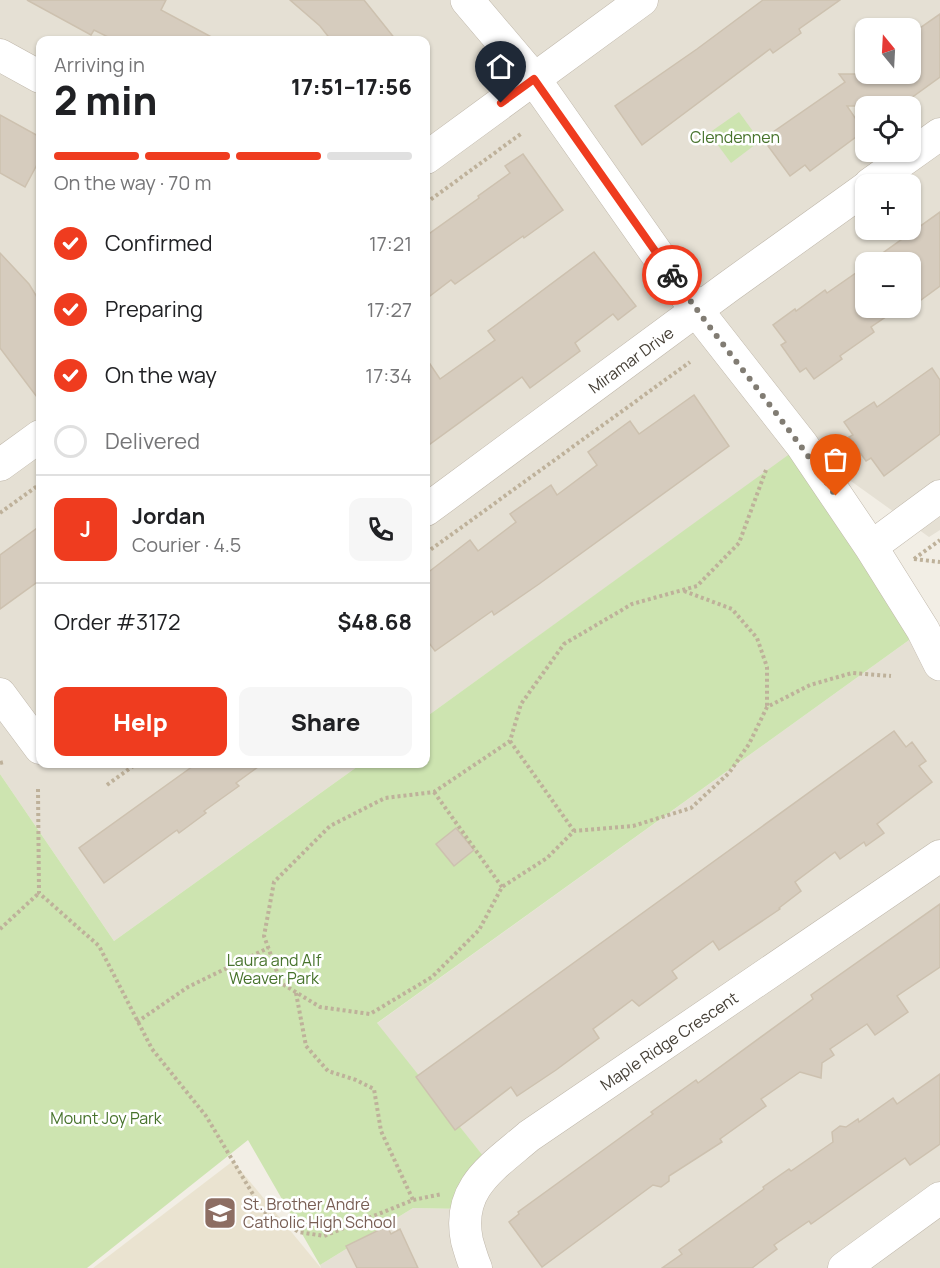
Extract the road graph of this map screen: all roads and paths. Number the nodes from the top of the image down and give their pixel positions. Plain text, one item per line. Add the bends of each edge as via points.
1 (467, 0) edge
2 (642, 0) edge
3 (0, 54) edge
4 (36, 75) edge
5 (534, 79) junction
6 (522, 133) dead end
7 (940, 134) edge
8 (430, 155) edge
9 (884, 174) edge
10 (855, 196) edge
11 (430, 200) edge
12 (697, 311) junction
13 (690, 362) dead end
14 (36, 439) edge
15 (2, 460) edge
16 (766, 470) dead end
17 (36, 487) edge
18 (940, 496) edge
19 (430, 507) edge
20 (0, 513) edge
21 (940, 540) edge
22 (871, 547) junction
23 (430, 550) edge
24 (940, 562) edge
25 (683, 591) junction
26 (940, 664) edge
27 (891, 676) dead end
28 (0, 694) edge
29 (767, 707) junction
30 (510, 741) junction
31 (36, 743) edge
32 (130, 768) edge
33 (107, 785) dead end
34 (38, 789) dead end
35 (434, 792) junction
36 (574, 831) junction
37 (940, 856) edge
38 (502, 887) junction
39 (39, 893) junction
40 (0, 929) edge
41 (268, 948) junction
42 (296, 993) junction
43 (137, 1022) junction
44 (475, 1187) junction
45 (940, 1198) edge
46 (413, 1200) junction
47 (476, 1268) edge
48 (844, 1268) edge

1 - 5 street
2 - 5 street
3 - 4 street
5 - 8 street
5 - 12 street
6 - 11 path
7 - 9 street
10 - 12 street, Miramar Drive
12 - 19 street, Miramar Drive
12 - 22 street via 802,446
13 - 23 path
14 - 15 street
16 - 25 path via 739,543 697,586
17 - 20 path
18 - 22 street
21 - 24 path via 913,559
22 - 26 street
25 - 29 path via 732,609 757,638 767,667
25 - 30 path via 632,604 564,644 521,704
27 - 29 path via 852,673 810,685
28 - 31 street
29 - 36 path via 729,773 691,808 633,826
30 - 35 path
30 - 36 path
32 - 33 path
34 - 39 path
35 - 38 path
35 - 41 path via 385,798 330,826 274,882 264,936
36 - 38 path via 547,858
37 - 44 street, Maple Ridge Crescent via 530,1136 492,1167
38 - 42 path via 479,930 432,977 370,1014 320,1007
39 - 40 path
39 - 43 path via 99,946
41 - 42 path via 281,983
41 - 43 path via 188,987
42 - 46 path via 306,1046 328,1071 374,1089 381,1131
43 - 46 path via 152,1049 206,1116 263,1211 299,1232 324,1236
44 - 46 path
44 - 47 street, Maple Ridge Crescent via 465,1209 464,1228
45 - 48 street

